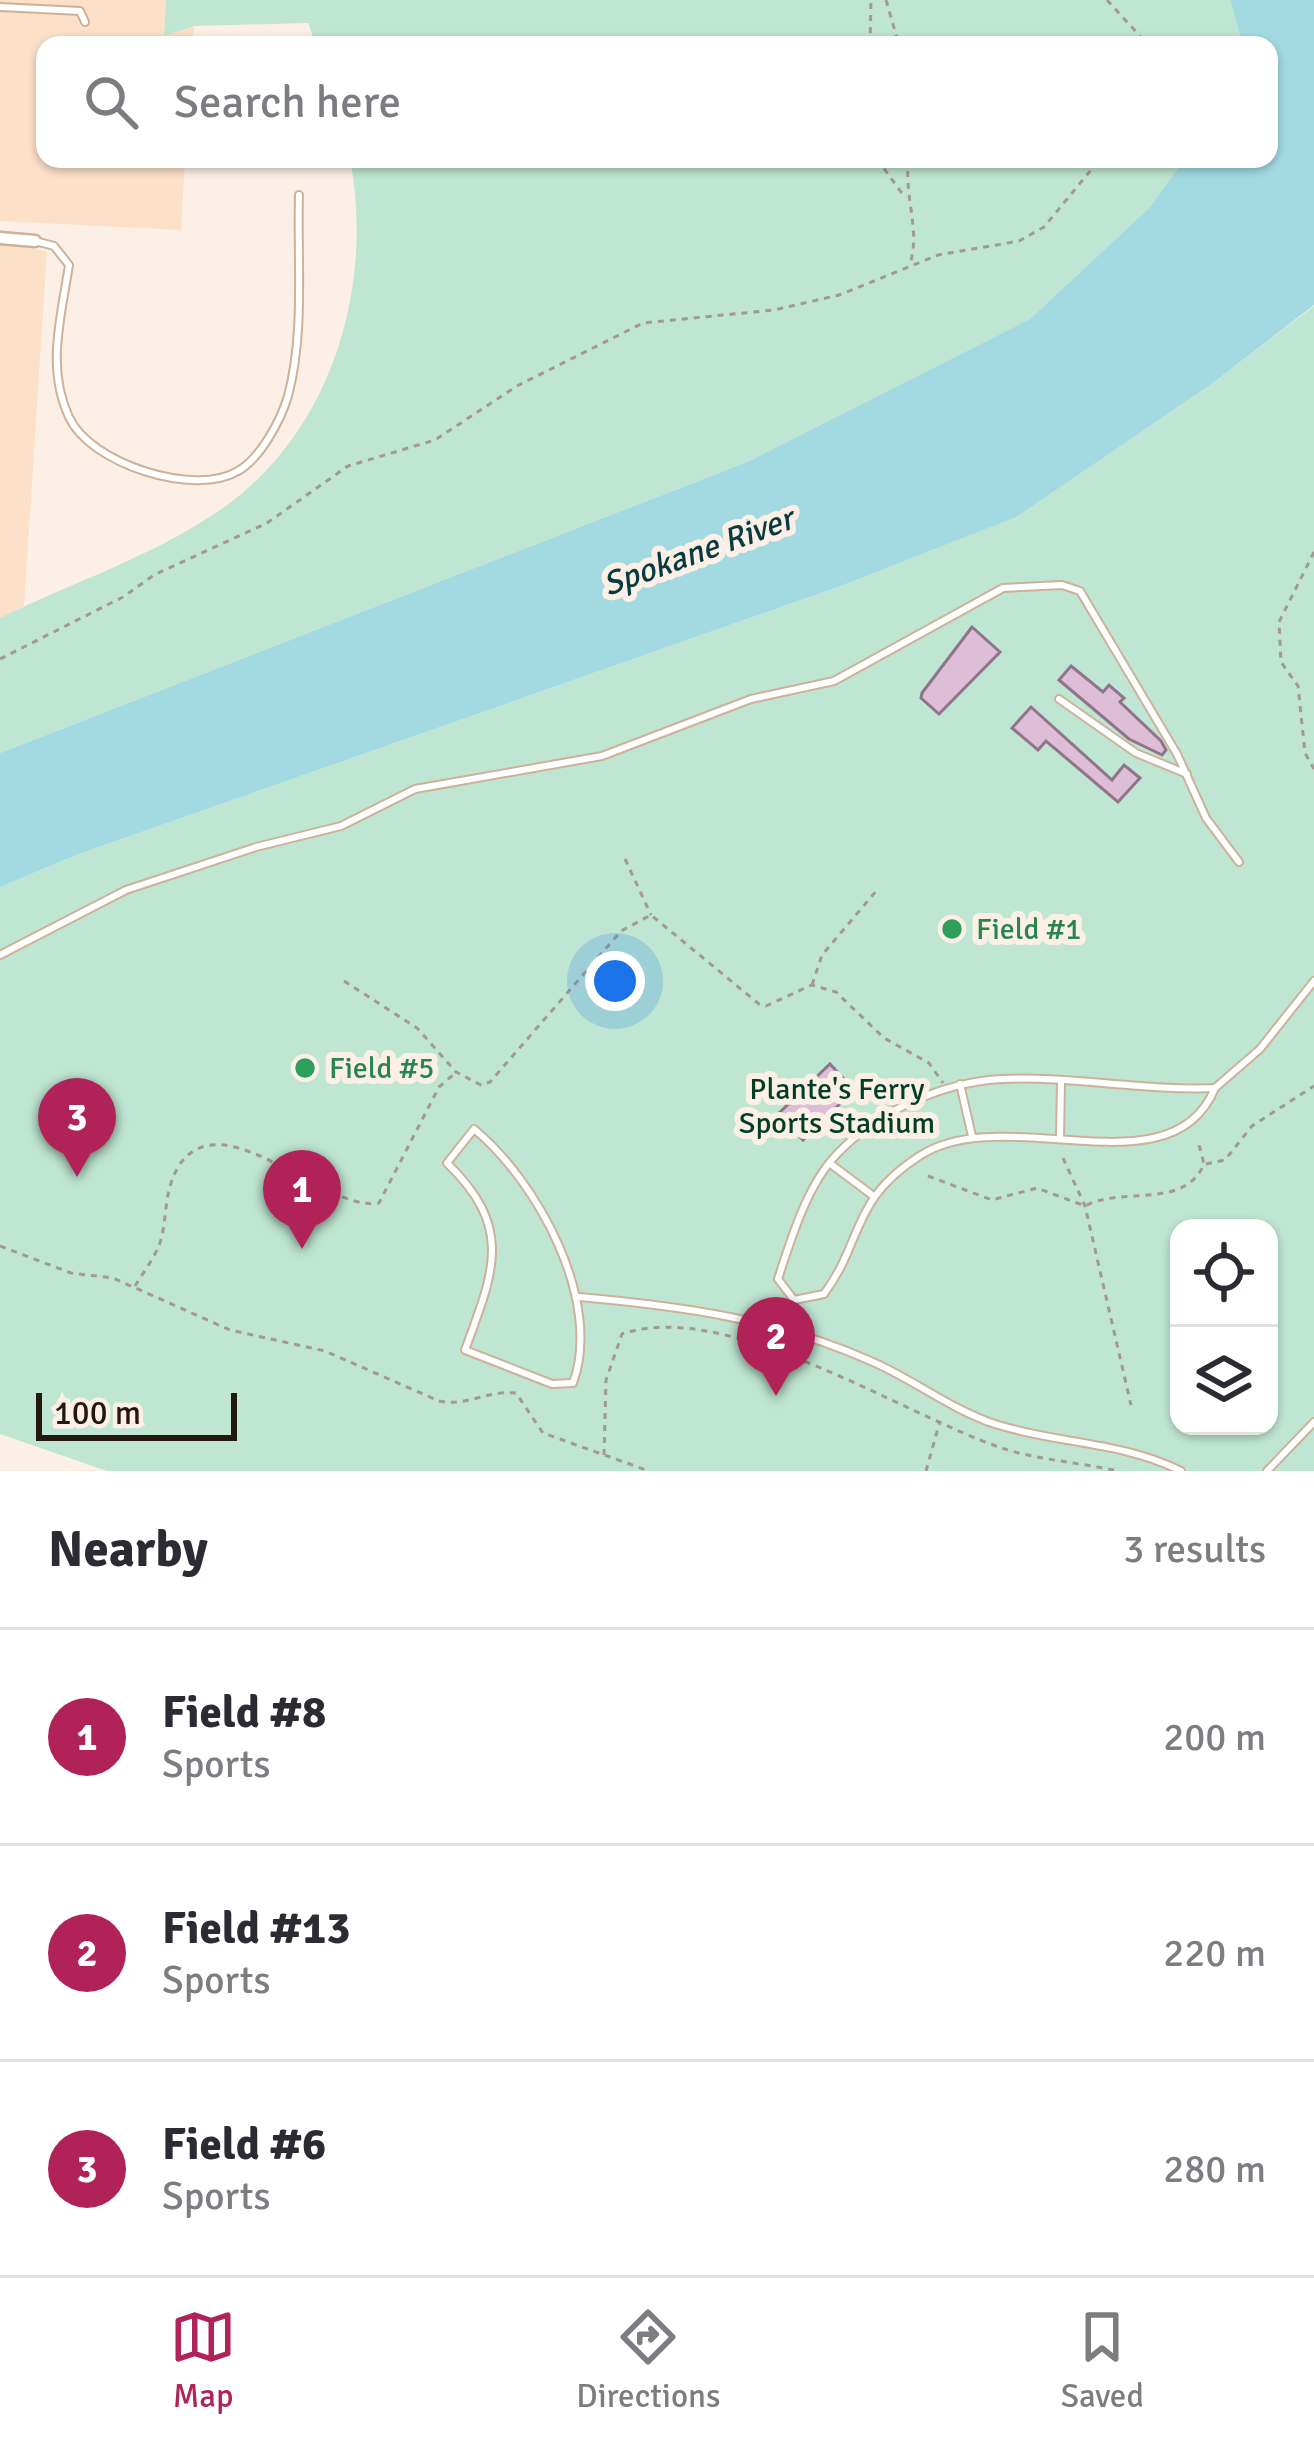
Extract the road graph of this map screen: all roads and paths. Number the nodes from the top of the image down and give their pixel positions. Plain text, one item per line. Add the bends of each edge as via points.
1 (81, 0) edge
2 (871, 0) edge
3 (886, 0) edge
4 (1107, 0) edge
5 (0, 7) edge
6 (80, 11) junction
7 (85, 22) dead end
8 (870, 36) edge
9 (896, 36) edge
10 (1140, 36) edge
11 (884, 168) edge
12 (909, 168) edge
13 (1093, 168) edge
14 (299, 195) dead end
15 (907, 200) junction
16 (0, 238) edge
17 (35, 241) joint
18 (910, 264) junction
19 (1314, 552) edge
20 (0, 659) edge
21 (1059, 699) dead end
22 (1314, 769) edge
23 (1186, 774) junction
24 (625, 859) dead end
25 (1239, 862) dead end
26 (877, 890) dead end
27 (651, 915) junction
28 (0, 956) edge
29 (344, 981) dead end
30 (1314, 981) edge
31 (812, 986) junction
32 (456, 1072) junction
33 (1060, 1082) junction
34 (960, 1084) junction
35 (1314, 1086) edge
36 (945, 1088) junction
37 (1215, 1088) junction
38 (973, 1136) junction
39 (1060, 1138) junction
40 (1198, 1141) dead end
41 (1063, 1158) dead end
42 (830, 1165) junction
43 (1204, 1165) junction
44 (928, 1176) dead end
45 (872, 1195) junction
46 (1084, 1206) junction
47 (0, 1246) edge
48 (134, 1288) junction
49 (579, 1297) junction
50 (794, 1300) junction
51 (785, 1328) junction
52 (1131, 1405) dead end
53 (941, 1418) junction
54 (1314, 1422) edge
55 (604, 1455) junction
56 (649, 1471) edge
57 (926, 1471) edge
58 (1117, 1471) edge
59 (1181, 1471) edge
60 (1267, 1471) edge

1 - 6 lane
2 - 8 path
3 - 9 path
4 - 10 path
5 - 6 lane
6 - 7 lane
11 - 15 path
12 - 15 path
13 - 18 path via 1044,227 1019,242
14 - 17 lane via 288,398 256,457 216,478 128,468 88,445 69,419 54,369 69,265 54,246
15 - 18 path
16 - 17 street
18 - 20 path via 839,296 643,322 517,386 435,440 349,466 267,523
19 - 22 path via 1279,622 1281,662 1298,686
21 - 23 lane via 1136,753
23 - 25 lane
23 - 28 lane via 1080,592 1062,585 1003,588 834,681 751,699 602,756 415,789 341,826 126,890
24 - 27 path
26 - 31 path via 822,955
27 - 31 path via 759,1004
27 - 32 path via 621,931 490,1082
29 - 32 path via 417,1028
30 - 37 lane via 1260,1049
31 - 36 path via 836,992 884,1038 928,1063
32 - 48 path via 439,1088 379,1203 241,1150 214,1144 190,1152 170,1186 161,1240
33 - 34 lane
33 - 37 lane
33 - 39 lane
34 - 36 lane
34 - 38 lane
35 - 43 path via 1252,1126 1225,1160
36 - 42 lane via 905,1105
37 - 39 lane via 1186,1128 1154,1142
38 - 39 lane
38 - 45 lane via 923,1153
40 - 43 path
41 - 46 path
42 - 45 lane
42 - 50 lane via 778,1279
43 - 46 path via 1191,1185 1172,1192 1105,1195
44 - 46 path via 992,1200 1037,1188
45 - 50 lane via 824,1294
46 - 52 path
47 - 48 path
48 - 55 path via 230,1330 325,1352 439,1401 515,1393 543,1433
49 - 49 lane via 584,1336 573,1383 552,1384 465,1350 496,1240 475,1190 447,1162 474,1129 523,1181
49 - 51 lane via 716,1311
50 - 51 lane
51 - 59 lane via 886,1368 980,1419 1118,1447
53 - 55 path via 736,1339 650,1329 622,1334 605,1380
53 - 57 path
53 - 58 path via 995,1446
54 - 60 lane
55 - 56 path

